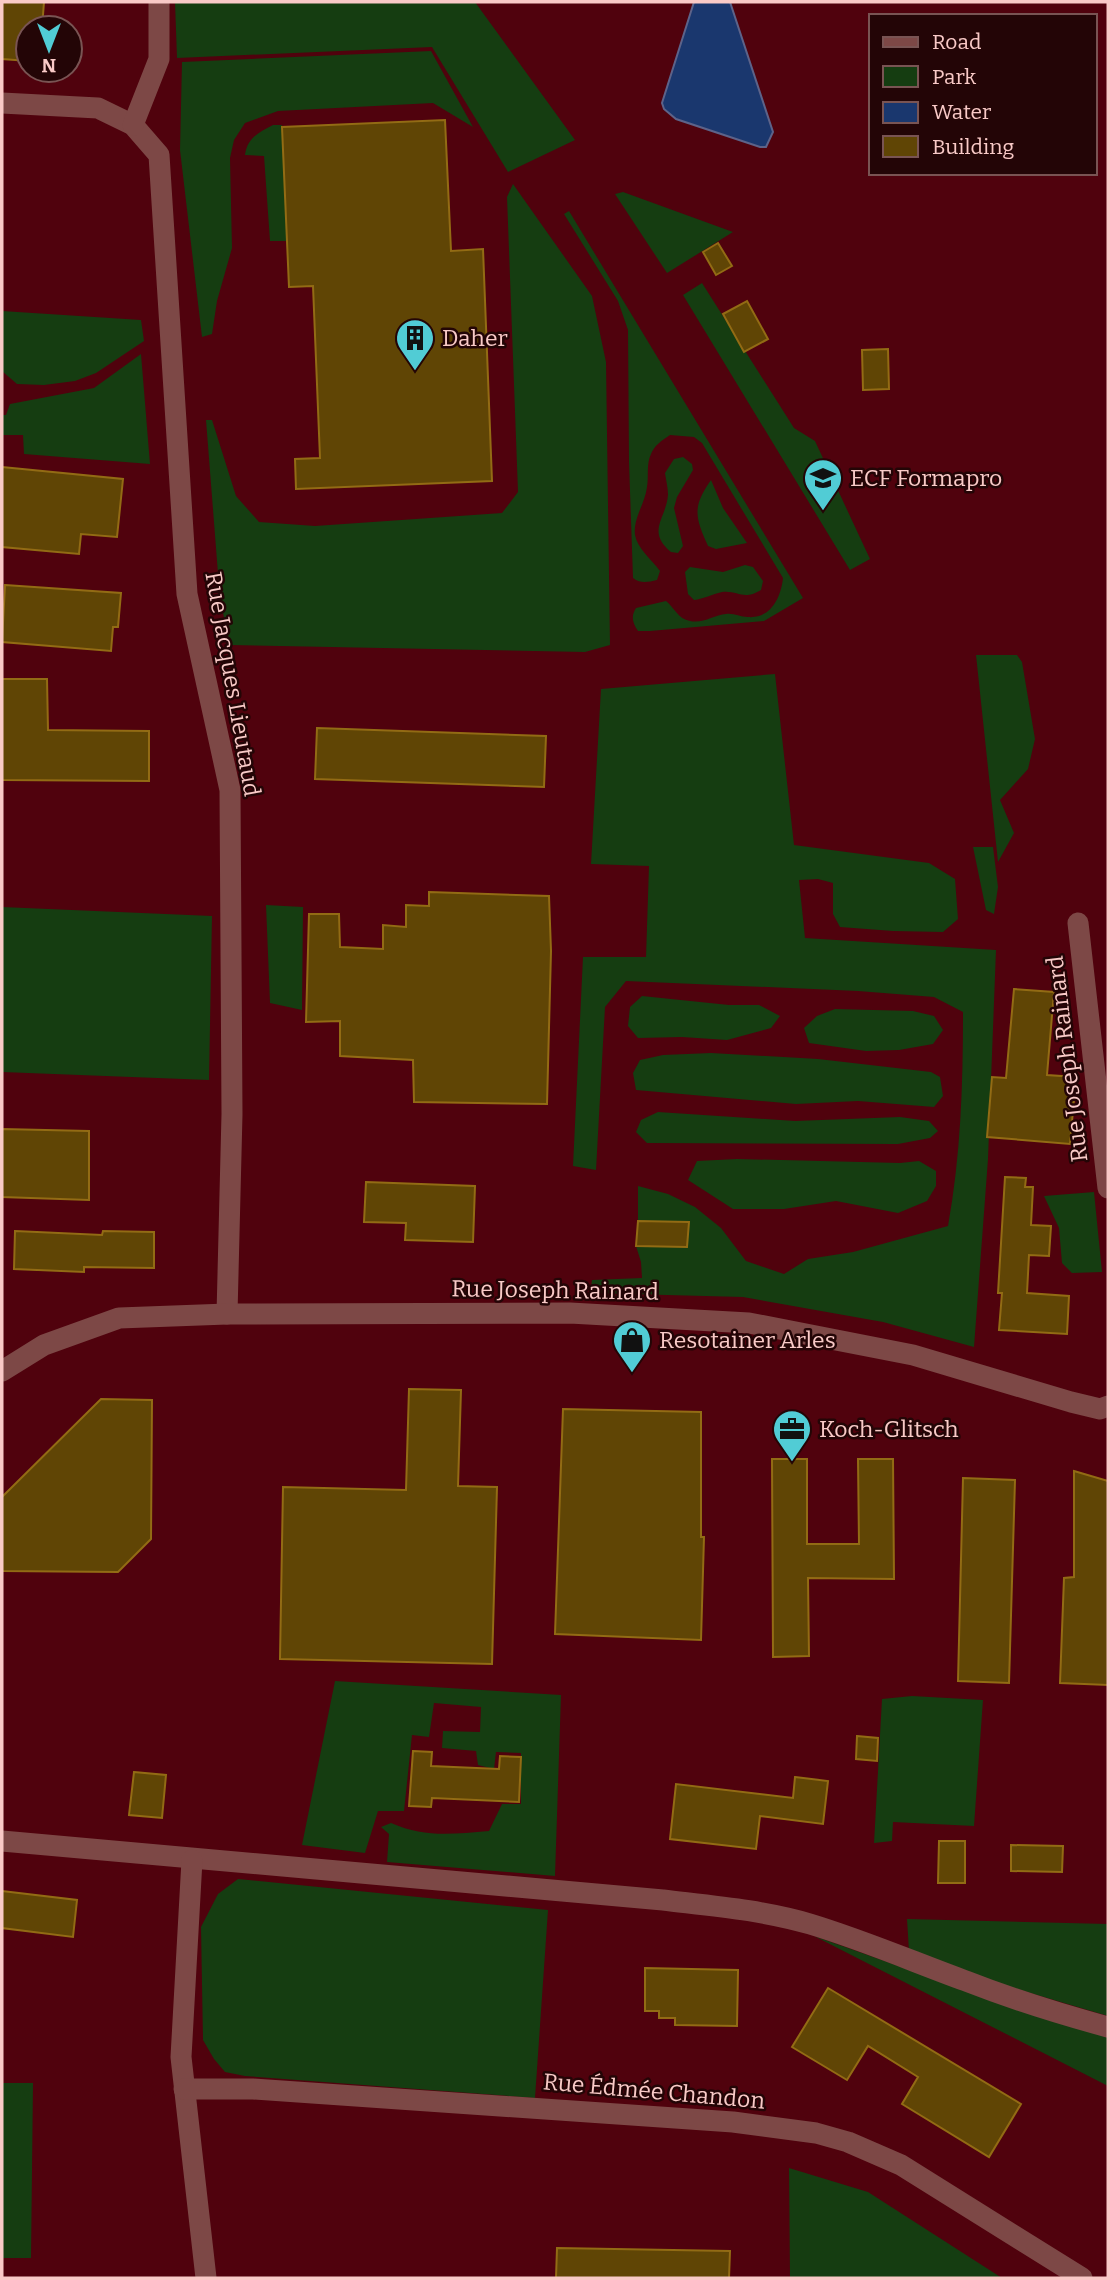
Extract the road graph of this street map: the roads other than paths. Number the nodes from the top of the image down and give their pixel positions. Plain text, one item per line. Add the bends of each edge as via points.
1 (159, 2) edge
2 (2, 103) edge
3 (133, 125) junction
4 (1078, 923) dead end
5 (1108, 1188) edge
6 (227, 1314) junction
7 (2, 1371) edge
8 (1108, 1406) edge
9 (2, 1841) edge
10 (192, 1860) junction
11 (1108, 2027) edge
12 (184, 2089) junction
13 (206, 2278) edge
14 (1082, 2278) edge

1 - 3 street via 159,59
2 - 3 street, Rue Jacques Lieutaud via 97,108
3 - 6 street, Rue Jacques Lieutaud via 159,155 187,594 230,790 232,1114
4 - 5 street, Rue Joseph Rainard
6 - 7 street, Rue Joseph Rainard via 119,1318 44,1345
6 - 8 street, Rue Joseph Rainard via 570,1312 749,1323 913,1355 1071,1402 1100,1409
9 - 10 street
10 - 11 street via 760,1912 811,1925
10 - 12 street via 180,2057
12 - 13 street
12 - 14 street, Rue Édmée Chandon via 253,2089 706,2120 816,2133 901,2165

